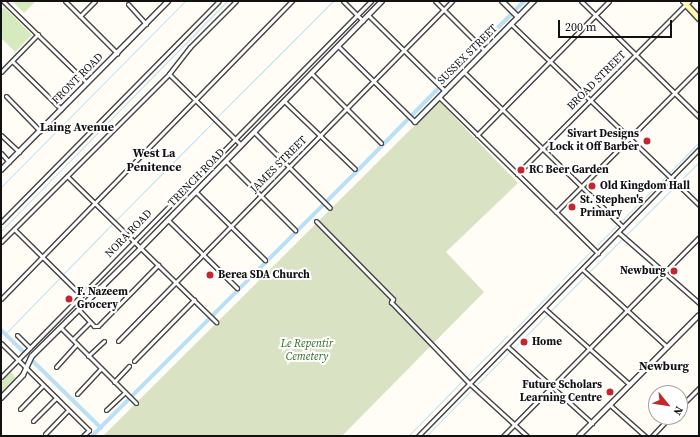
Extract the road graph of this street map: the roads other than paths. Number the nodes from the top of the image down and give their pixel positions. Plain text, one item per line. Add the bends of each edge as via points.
1 (64, 1) edge
2 (95, 1) edge
3 (168, 1) edge
4 (219, 1) edge
5 (236, 1) edge
6 (292, 1) edge
7 (343, 1) edge
8 (371, 1) edge
9 (382, 1) edge
10 (435, 1) edge
11 (452, 1) edge
12 (502, 1) edge
13 (534, 1) edge
14 (581, 1) edge
15 (609, 1) edge
16 (4, 2) edge
17 (686, 2) edge
18 (128, 4) dead end
19 (1, 7) edge
20 (444, 9) junction
21 (357, 15) junction
22 (368, 15) junction
23 (595, 15) junction
24 (80, 16) junction
25 (517, 16) junction
26 (699, 18) edge
27 (363, 21) junction
28 (146, 24) junction
29 (511, 24) junction
30 (38, 34) junction
31 (338, 46) junction
32 (484, 50) junction
33 (404, 51) junction
34 (117, 53) junction
35 (636, 55) junction
36 (12, 61) junction
37 (549, 61) junction
38 (699, 68) edge
39 (1, 72) edge
40 (464, 72) junction
41 (312, 73) junction
42 (169, 74) junction
43 (374, 82) junction
44 (87, 83) junction
45 (445, 91) junction
46 (674, 93) junction
47 (6, 96) dead end
48 (439, 97) junction
49 (195, 101) junction
50 (284, 101) junction
51 (590, 101) junction
52 (61, 109) junction
53 (347, 109) junction
54 (502, 109) junction
55 (699, 117) edge
56 (415, 122) joint
57 (40, 131) junction
58 (254, 132) junction
59 (477, 134) junction
60 (1, 135) edge
61 (320, 136) junction
62 (629, 139) junction
63 (235, 140) junction
64 (381, 143) dead end
65 (241, 145) junction
66 (543, 148) junction
67 (699, 149) edge
68 (19, 152) junction
69 (1, 153) edge
70 (226, 161) junction
71 (10, 162) junction
72 (290, 167) junction
73 (355, 169) dead end
74 (1, 170) edge
75 (517, 174) junction
76 (66, 176) junction
77 (670, 179) junction
78 (582, 186) junction
79 (196, 192) junction
80 (261, 196) junction
81 (95, 204) junction
82 (699, 205) edge
83 (330, 208) dead end
84 (556, 212) junction
85 (168, 220) junction
86 (316, 221) dead end
87 (1, 222) edge
88 (231, 226) junction
89 (623, 227) junction
90 (14, 229) junction
91 (295, 230) dead end
92 (618, 232) junction
93 (699, 237) edge
94 (1, 242) edge
95 (135, 242) junction
96 (141, 248) junction
97 (598, 253) junction
98 (203, 255) junction
99 (42, 257) junction
100 (265, 260) dead end
101 (158, 265) junction
102 (583, 270) junction
103 (664, 273) junction
104 (176, 283) junction
105 (237, 288) dead end
106 (82, 296) junction
107 (1, 299) edge
108 (194, 300) junction
109 (699, 303) edge
110 (545, 309) junction
111 (79, 310) junction
112 (627, 311) junction
113 (699, 315) edge
114 (215, 321) dead end
115 (90, 322) junction
116 (61, 328) junction
117 (17, 335) dead end
118 (73, 340) junction
119 (104, 341) dead end
120 (118, 341) dead end
121 (1, 343) edge
122 (77, 344) junction
123 (508, 347) junction
124 (668, 347) junction
125 (30, 348) junction
126 (590, 349) junction
127 (88, 356) junction
128 (18, 360) junction
129 (134, 361) dead end
130 (129, 366) dead end
131 (56, 367) dead end
132 (26, 368) junction
133 (101, 368) junction
134 (1, 377) edge
135 (114, 382) junction
136 (44, 385) junction
137 (471, 385) junction
138 (630, 385) junction
139 (552, 387) junction
140 (699, 388) edge
141 (125, 392) junction
142 (77, 394) dead end
143 (1, 398) edge
144 (56, 398) junction
145 (688, 399) edge
146 (136, 403) dead end
147 (610, 405) junction
148 (20, 409) dead end
149 (68, 410) junction
150 (106, 410) dead end
151 (33, 421) dead end
152 (592, 423) junction
153 (514, 425) junction
154 (662, 425) edge
155 (45, 434) dead end
156 (83, 436) edge
157 (418, 436) edge
158 (503, 436) edge
159 (527, 436) edge
160 (580, 436) edge
161 (645, 436) edge
162 (652, 436) edge

1 - 24 street
2 - 24 street
3 - 28 street, FRONT ROAD
4 - 87 street
5 - 42 street via 187,51
6 - 49 street
7 - 21 street
8 - 21 street, NORA ROAD
9 - 22 street, TRENCH ROAD
10 - 20 street
11 - 20 street, JAMES STREET
12 - 25 street
13 - 25 street, SUSSEX STREET
14 - 23 street
15 - 23 street
16 - 19 street
16 - 30 street
17 - 26 main road
17 - 35 street, BROAD STREET
18 - 28 street
20 - 32 street
20 - 33 street, JAMES STREET
21 - 27 street
21 - 63 street, NORA ROAD
22 - 27 street, TRENCH ROAD
22 - 33 street
23 - 35 street
23 - 37 street
24 - 34 street
25 - 29 street, SUSSEX STREET
27 - 31 street, TRENCH ROAD
28 - 34 street, FRONT ROAD
29 - 32 street, SUSSEX STREET
29 - 37 street
30 - 36 street
30 - 44 street
31 - 41 street, TRENCH ROAD
31 - 43 street
32 - 40 street, SUSSEX STREET
33 - 43 street, JAMES STREET
33 - 45 street
34 - 44 street, FRONT ROAD
35 - 46 street
35 - 51 street, BROAD STREET
36 - 39 street
36 - 52 street
37 - 51 street
37 - 54 street
38 - 46 street
40 - 45 street, SUSSEX STREET
40 - 54 street
41 - 50 street, TRENCH ROAD
41 - 53 street
42 - 49 street
42 - 76 street
43 - 53 street, JAMES STREET
43 - 56 street
44 - 52 street, FRONT ROAD
45 - 48 street, SUSSEX STREET
46 - 55 street
46 - 62 street
47 - 57 street
48 - 56 street, SUSSEX STREET
48 - 59 street
49 - 63 street
49 - 81 street
50 - 58 street, TRENCH ROAD
50 - 61 street
51 - 62 street
51 - 66 street, BROAD STREET
52 - 57 street, FRONT ROAD
53 - 61 street, JAMES STREET
53 - 64 street
54 - 59 street
54 - 66 street
57 - 68 street, FRONT ROAD
58 - 65 street, TRENCH ROAD
58 - 72 street
59 - 75 street
60 - 68 street
61 - 72 street, JAMES STREET
61 - 73 street
62 - 77 street
62 - 78 street
63 - 65 street
63 - 95 street, NORA ROAD
65 - 70 street, TRENCH ROAD
66 - 75 street, BROAD STREET
66 - 78 street
67 - 77 street
68 - 71 street, FRONT ROAD
69 - 71 street
70 - 79 street, TRENCH ROAD
70 - 80 street
71 - 74 street, FRONT ROAD
72 - 80 street, JAMES STREET
72 - 83 street
75 - 84 street
76 - 81 street
76 - 90 street
77 - 82 street
77 - 89 street
78 - 84 street
78 - 89 street
79 - 85 street, TRENCH ROAD
79 - 88 street
80 - 88 street, JAMES STREET
80 - 91 street
81 - 95 street
81 - 99 street
84 - 97 street
85 - 96 street, TRENCH ROAD
85 - 98 street
86 - 137 street via 393,299 391,302
88 - 98 street, JAMES STREET
88 - 100 street
89 - 92 street
90 - 94 street
90 - 99 street
92 - 97 street
92 - 103 street
93 - 103 street
95 - 96 street
95 - 106 street, NORA ROAD
96 - 101 street
96 - 111 street, TRENCH ROAD
97 - 102 street
98 - 104 street, JAMES STREET
98 - 105 street
99 - 106 street
99 - 107 street
101 - 104 street
101 - 115 street via 99,325 95,327
102 - 110 street
102 - 112 street
103 - 109 street
103 - 112 street
104 - 108 street
104 - 120 street, JAMES STREET
106 - 125 street, NORA ROAD
108 - 114 street
108 - 129 street
110 - 123 street
110 - 126 street
111 - 115 street
111 - 116 street, TRENCH ROAD
112 - 124 street
112 - 126 street
113 - 124 street
115 - 118 street
116 - 118 street
116 - 132 street, TRENCH ROAD via 32,356
117 - 125 street
118 - 122 street
119 - 127 street
121 - 128 street
122 - 127 street
122 - 131 street
123 - 137 street
123 - 139 street
124 - 138 street
125 - 128 street, NORA ROAD
126 - 138 street
126 - 139 street
127 - 133 street
128 - 132 street
128 - 134 street, NORA ROAD
130 - 135 street
132 - 136 street
132 - 143 street, TRENCH ROAD via 23,375
133 - 135 street
133 - 142 street
135 - 141 street
136 - 144 street
136 - 148 street
137 - 153 street
137 - 157 street
138 - 147 street
139 - 152 street
139 - 153 street
140 - 145 street
141 - 146 street
141 - 150 street
144 - 149 street
144 - 151 street
147 - 152 street
147 - 161 street
149 - 155 street
149 - 156 street via 88,430
152 - 160 street
153 - 158 street
153 - 159 street
154 - 162 street

